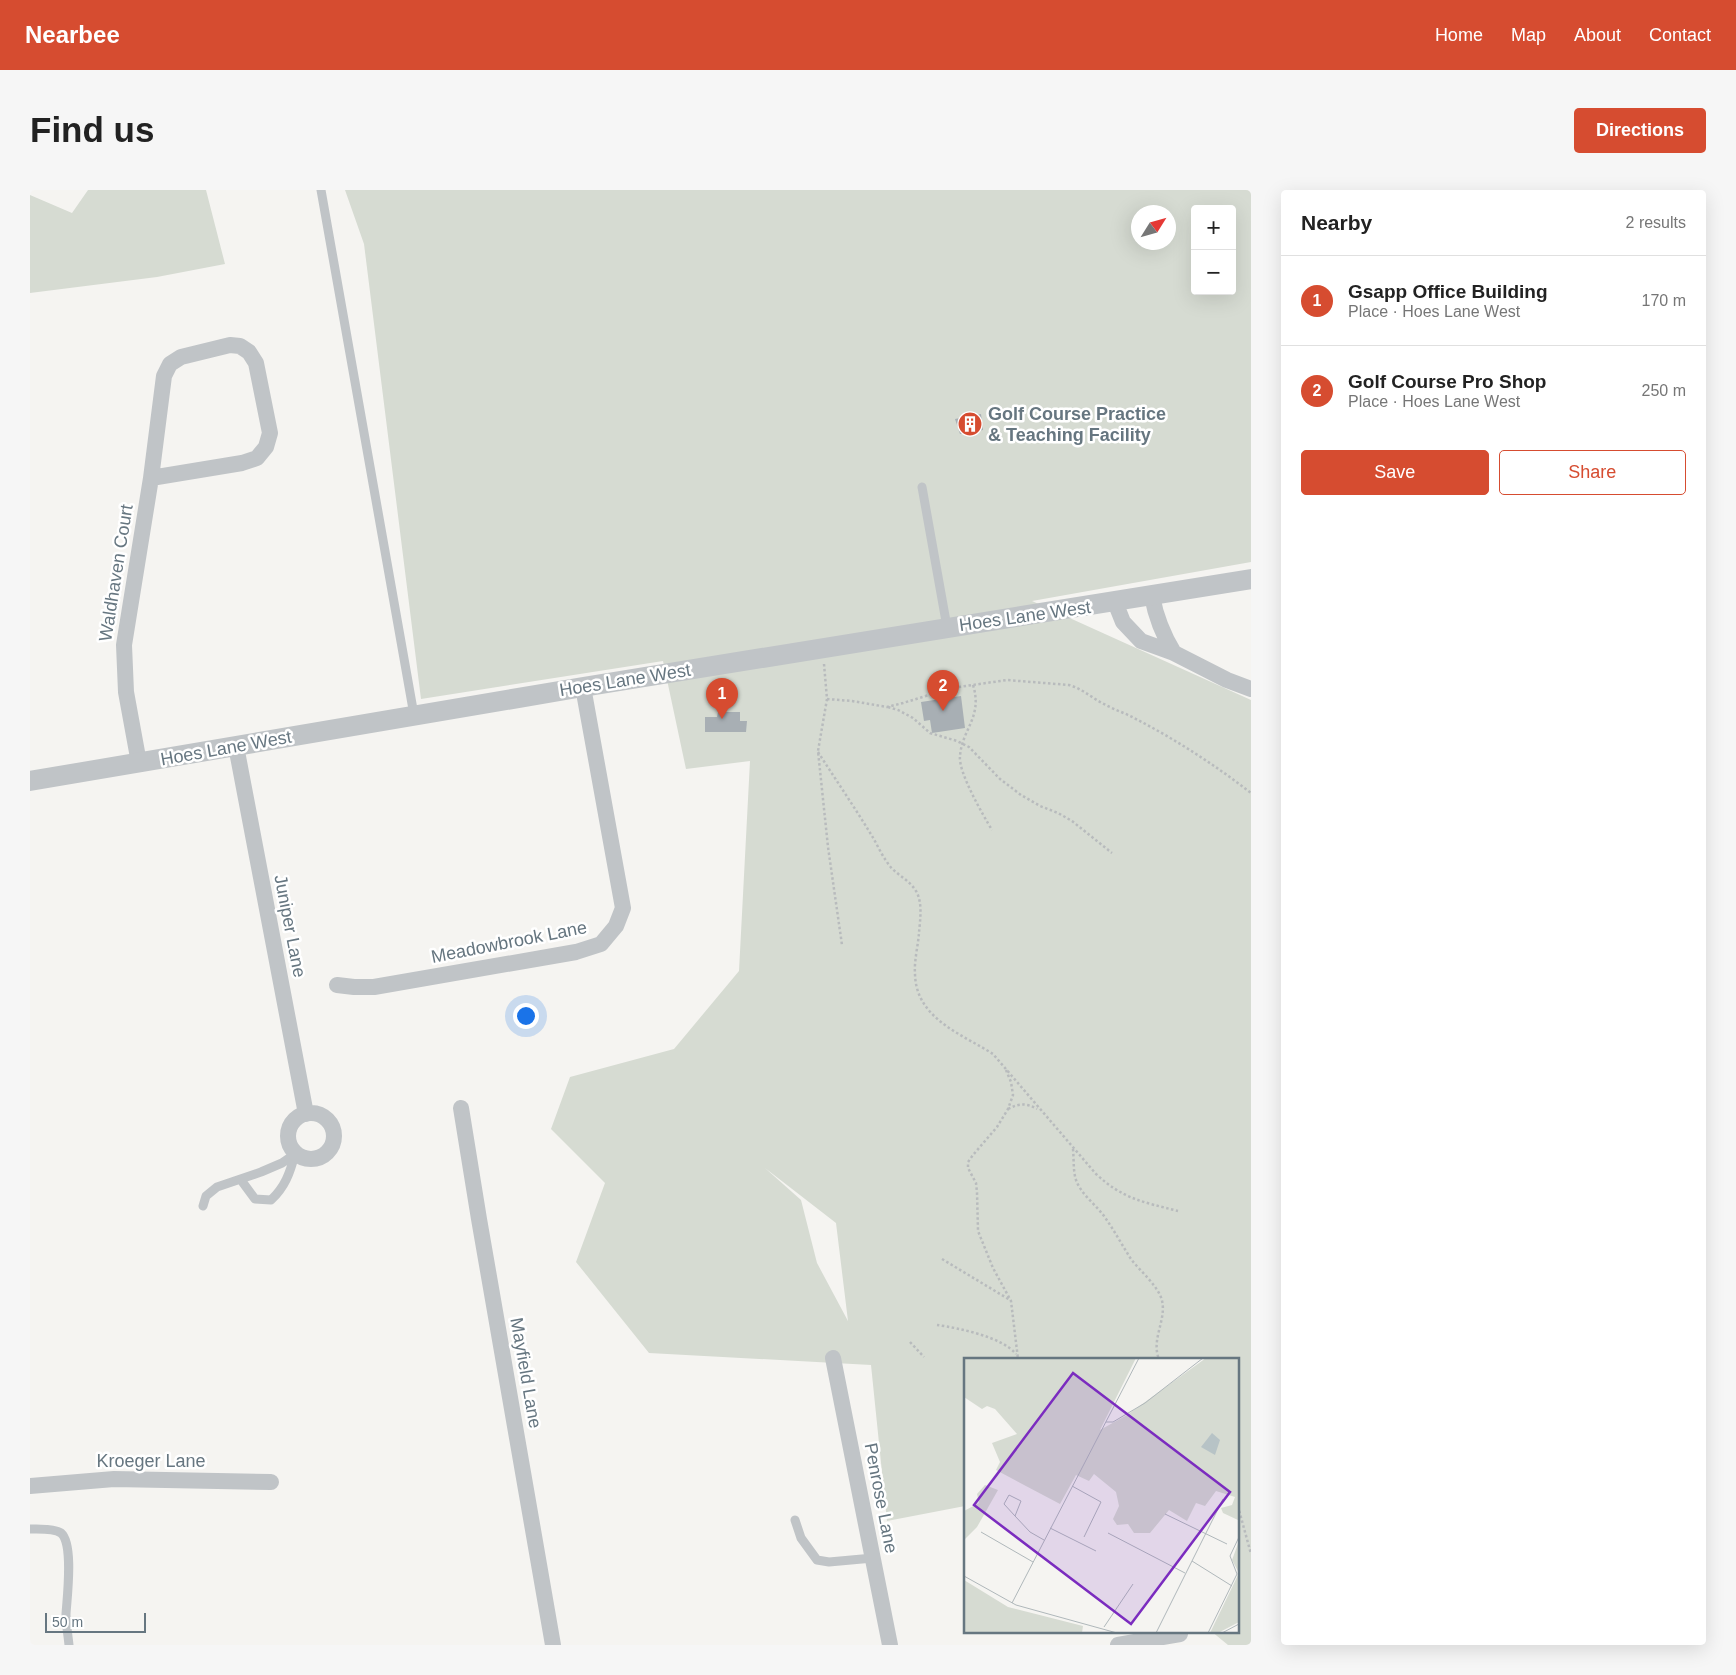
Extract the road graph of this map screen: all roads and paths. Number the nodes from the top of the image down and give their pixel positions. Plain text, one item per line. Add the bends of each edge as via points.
1 (321, 190) edge
2 (151, 478) junction
3 (922, 487) dead end
4 (1251, 580) edge
5 (1152, 596) junction
6 (1115, 602) junction
7 (947, 627) junction
8 (822, 648) junction
9 (1174, 653) junction
10 (973, 685) junction
11 (583, 686) junction
12 (1251, 689) edge
13 (827, 699) junction
14 (887, 707) junction
15 (414, 715) junction
16 (963, 743) junction
17 (236, 746) junction
18 (818, 752) junction
19 (139, 763) junction
20 (30, 780) edge
21 (1251, 793) edge
22 (992, 830) dead end
23 (1112, 853) dead end
24 (842, 945) dead end
25 (337, 985) dead end
26 (1004, 1066) junction
27 (461, 1108) dead end
28 (1008, 1109) junction
29 (1040, 1110) junction
30 (306, 1114) junction
31 (1072, 1148) junction
32 (296, 1154) junction
33 (241, 1180) junction
34 (203, 1206) dead end
35 (1178, 1212) dead end
36 (942, 1258) dead end
37 (1011, 1301) junction
38 (937, 1325) dead end
39 (910, 1342) dead end
40 (924, 1357) dead end
41 (1017, 1357) edge
42 (833, 1358) dead end
43 (1159, 1358) edge
44 (271, 1482) dead end
45 (30, 1486) edge
46 (1238, 1503) edge
47 (795, 1520) dead end
48 (30, 1529) edge
49 (1251, 1554) edge
50 (873, 1558) junction
51 (1180, 1634) dead end
52 (69, 1645) edge
53 (553, 1645) edge
54 (890, 1645) edge
55 (1118, 1645) edge

1 - 15 lane
2 - 2 street, Waldhaven Court via 242,463 257,458 266,447 270,432 256,363 249,352 240,346 230,345 181,357 170,364 164,376
2 - 19 street, Waldhaven Court via 124,645 126,692
3 - 7 lane
4 - 5 street, Hoes Lane West
5 - 6 street, Hoes Lane West
5 - 9 street via 1155,613
6 - 7 street, Hoes Lane West
6 - 9 street via 1124,622 1141,641
7 - 8 street, Hoes Lane West
8 - 11 street, Hoes Lane West
8 - 13 path
9 - 12 street
10 - 14 path
10 - 16 path via 975,704 972,722
10 - 21 path via 1019,680 1078,688 1207,761
11 - 15 street, Hoes Lane West
11 - 25 street, Meadowbrook Lane via 623,908 616,926 601,944 576,952 374,988
13 - 14 path
13 - 18 path
14 - 16 path via 913,718 930,733
15 - 17 street, Hoes Lane West
16 - 22 path via 959,756 961,766
16 - 23 path via 1014,790 1072,822
17 - 19 street, Hoes Lane West
17 - 30 street, Juniper Lane
18 - 24 path
18 - 26 path via 885,860 917,892 920,919 915,974 917,988 927,1008 938,1021 993,1054
19 - 20 street, Hoes Lane West
26 - 28 path via 1013,1095
26 - 29 path
27 - 53 street, Mayfield Lane
28 - 29 path via 1026,1104
28 - 37 path via 972,1155 968,1168 976,1184 978,1231
29 - 31 path
30 - 32 street via 295,1119 287,1134 288,1144
30 - 32 street via 326,1119 332,1126 334,1141 325,1155 316,1159 306,1160
31 - 35 path via 1096,1174 1122,1195
31 - 43 path via 1075,1178 1081,1190 1104,1215 1132,1260 1160,1295 1163,1318 1156,1352
32 - 33 lane
32 - 33 lane via 290,1175 281,1191 271,1200 254,1198
33 - 34 lane via 217,1187 206,1196
36 - 37 path
37 - 41 path
38 - 41 path via 953,1327 1010,1347
39 - 40 path
42 - 50 street, Penrose Lane
44 - 45 street, Kroeger Lane via 114,1479
46 - 49 path
47 - 50 lane via 801,1538 817,1560
48 - 52 lane via 58,1531 65,1539 70,1572 66,1615
50 - 54 street, Penrose Lane
51 - 55 street

